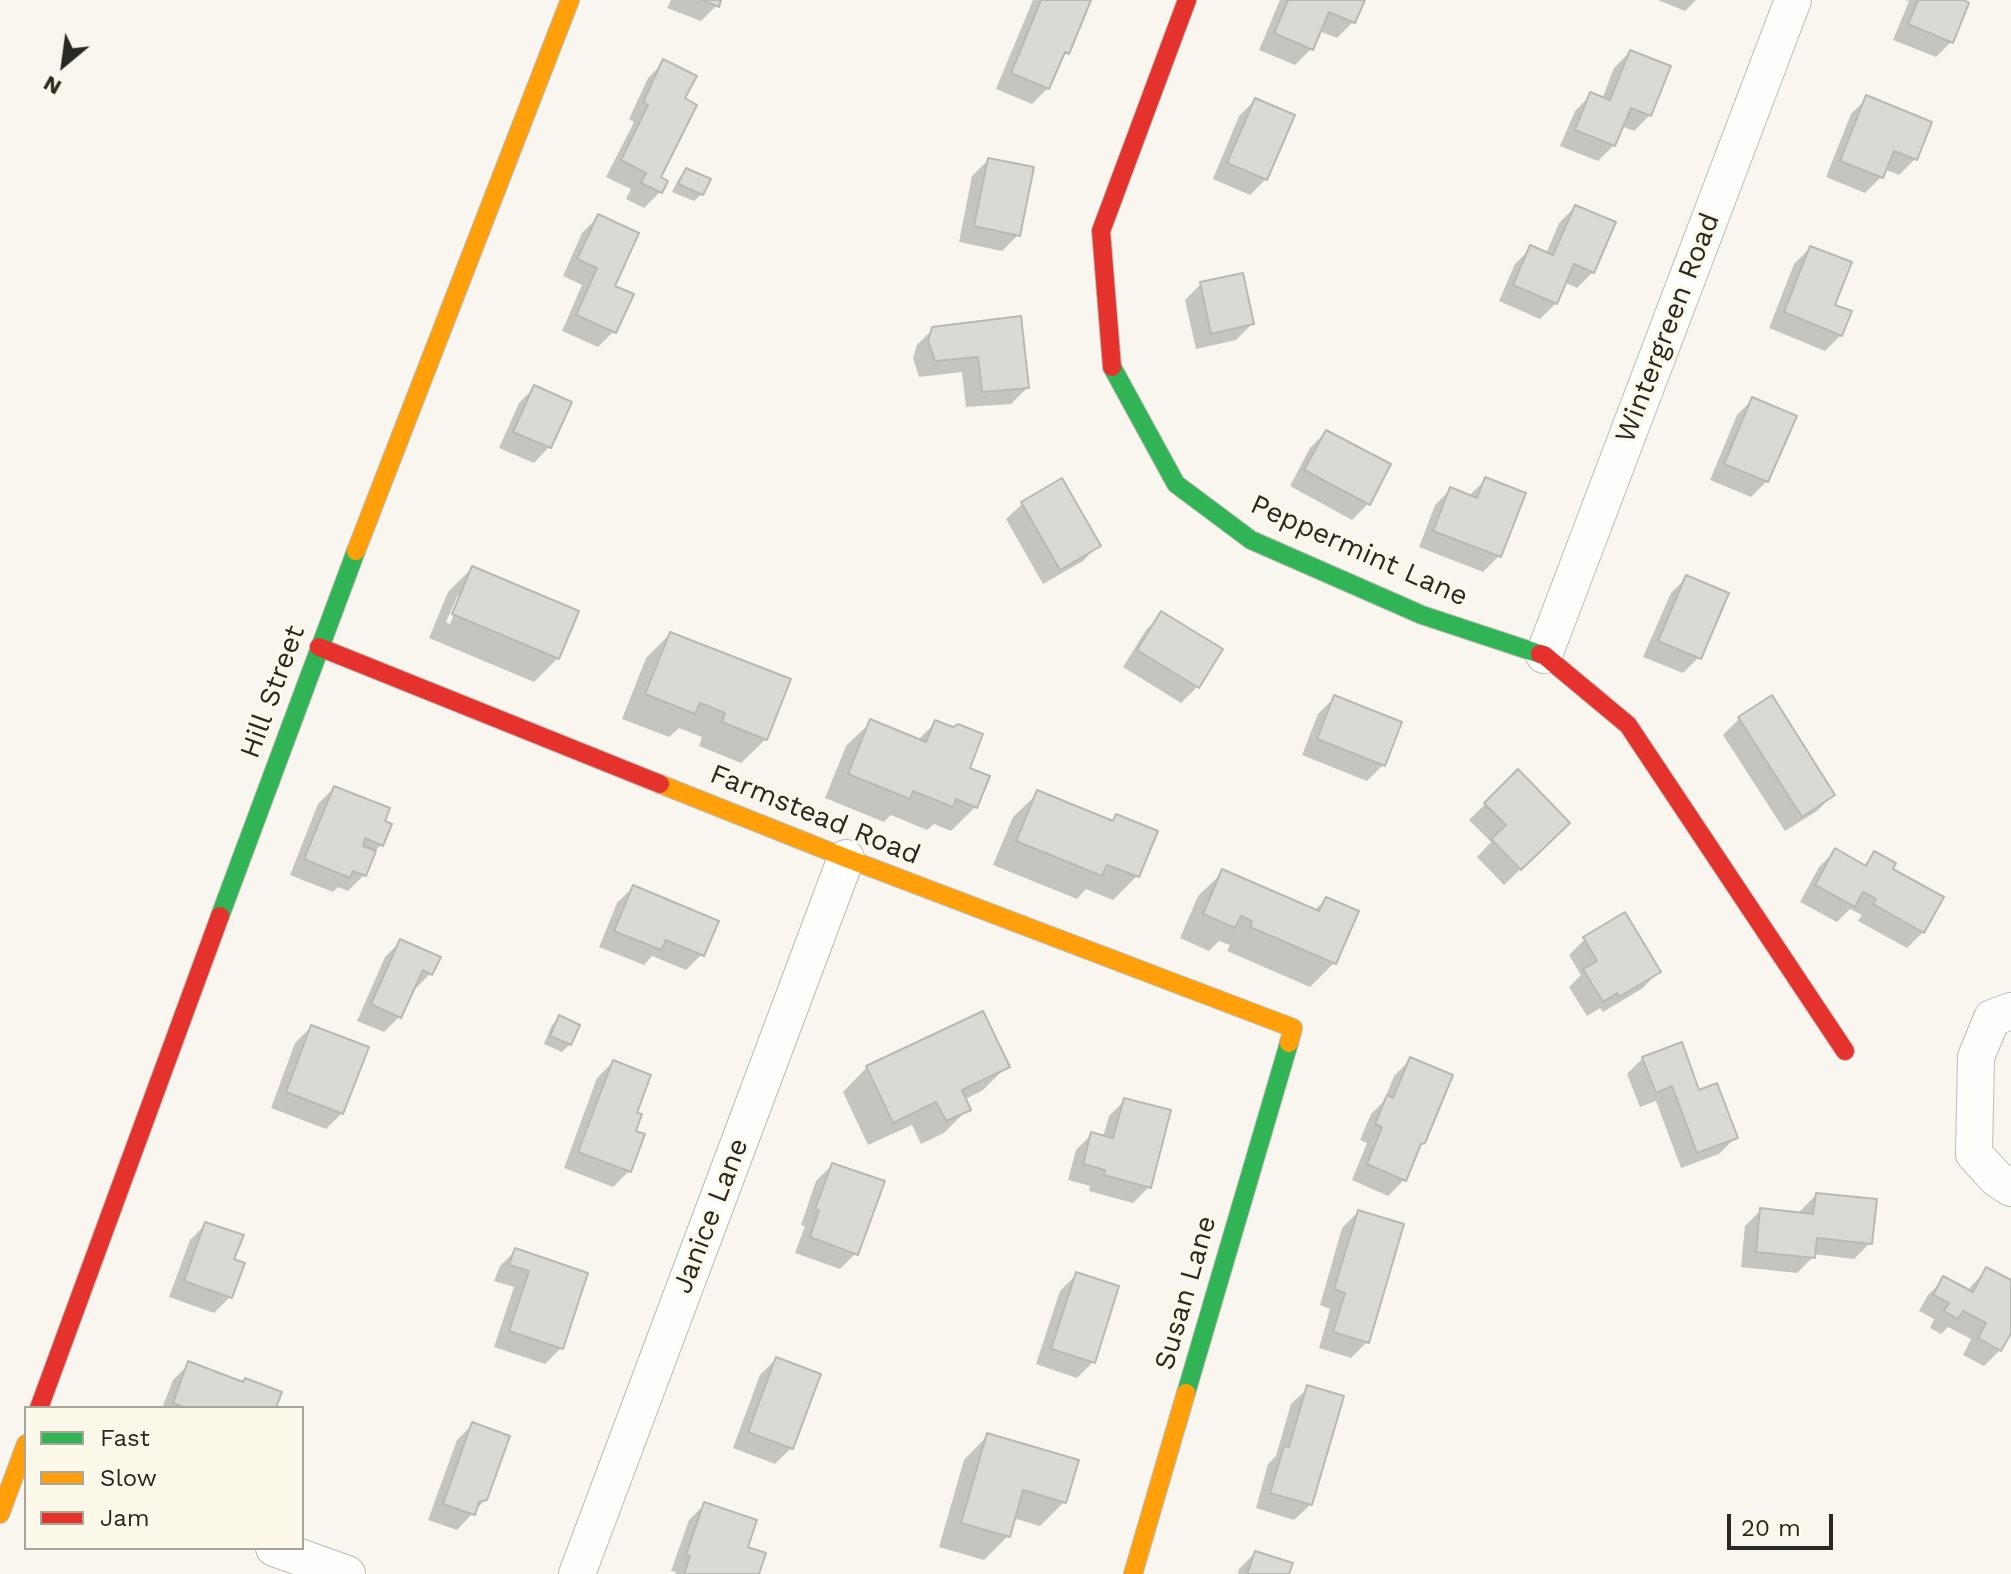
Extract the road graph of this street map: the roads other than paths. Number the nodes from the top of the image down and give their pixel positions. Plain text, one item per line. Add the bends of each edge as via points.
1 (570, 0) edge
2 (1187, 0) edge
3 (1793, 0) edge
4 (319, 647) junction
5 (1544, 655) junction
6 (846, 858) junction
7 (2011, 1011) edge
8 (1293, 1028) joint
9 (1845, 1051) dead end
10 (2011, 1188) edge
11 (40, 1406) edge
12 (24, 1453) edge
13 (0, 1514) edge
14 (280, 1550) edge
15 (347, 1574) edge
16 (577, 1574) edge
17 (1133, 1574) edge

1 - 4 street, Hill Street
2 - 5 street, Peppermint Lane via 1101,231 1112,367 1176,484 1251,540 1422,615
3 - 5 street, Wintergreen Road
4 - 6 street, Farmstead Road
4 - 11 street, Hill Street
5 - 9 street, Peppermint Lane via 1628,725
6 - 8 street, Farmstead Road
6 - 16 street, Janice Lane
7 - 10 street via 1992,1018 1976,1057 1974,1154
8 - 17 street, Susan Lane
12 - 13 street
14 - 15 street

